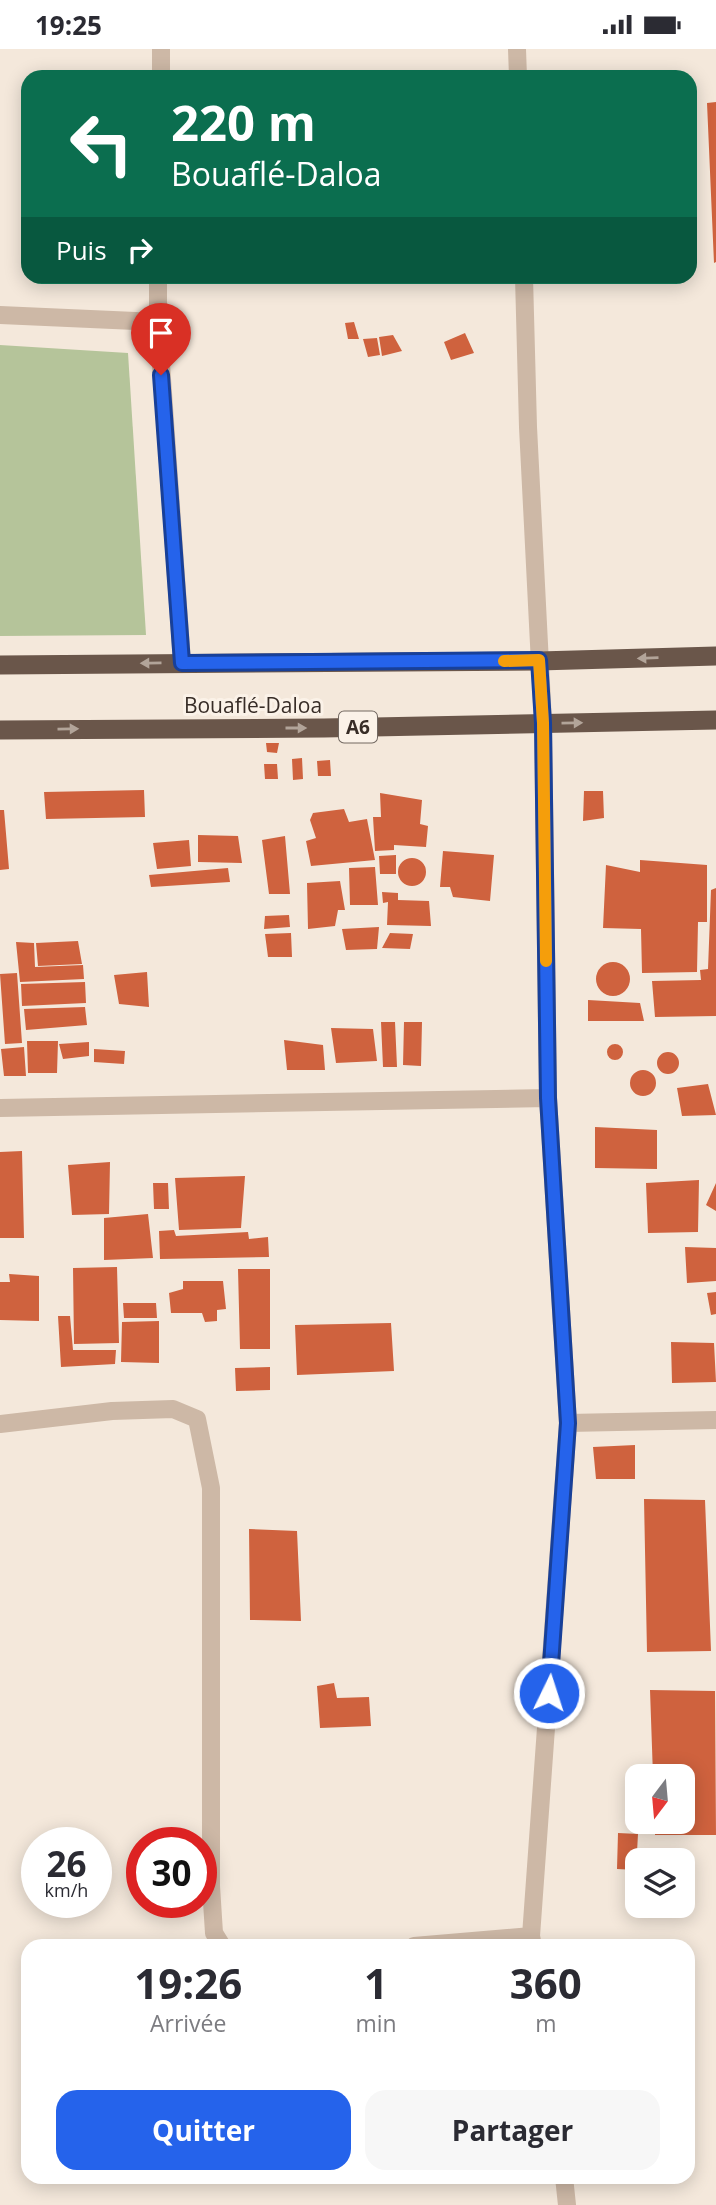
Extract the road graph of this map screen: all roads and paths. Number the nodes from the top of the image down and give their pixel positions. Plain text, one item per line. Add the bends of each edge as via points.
1 (161, 49) edge
2 (517, 49) edge
3 (161, 70) edge
4 (518, 70) edge
5 (158, 284) edge
6 (524, 284) edge
7 (0, 315) edge
8 (158, 322) junction
9 (716, 656) edge
10 (539, 660) junction
11 (182, 663) junction
12 (0, 665) edge
13 (716, 720) edge
14 (543, 723) junction
15 (0, 730) edge
16 (548, 1098) junction
17 (0, 1108) edge
18 (716, 1420) edge
19 (568, 1423) junction
20 (0, 1424) edge
21 (218, 1939) edge
22 (532, 1939) edge
23 (565, 2184) edge
24 (567, 2205) edge

1 - 3 street
2 - 4 street
5 - 8 street
6 - 10 street
7 - 8 street
8 - 11 street
9 -> 10 highway, Bouaflé-Daloa
10 - 11 highway, Bouaflé-Daloa
10 - 14 street
11 -> 12 highway, Bouaflé-Daloa
14 -> 13 highway, Bouaflé-Daloa / A6
15 -> 14 highway, Bouaflé-Daloa / A6
14 - 16 street
16 - 17 street
16 - 19 street
18 - 19 street
19 - 22 street
20 - 21 street via 173,1409 197,1419 211,1488 211,1886
23 - 24 street

